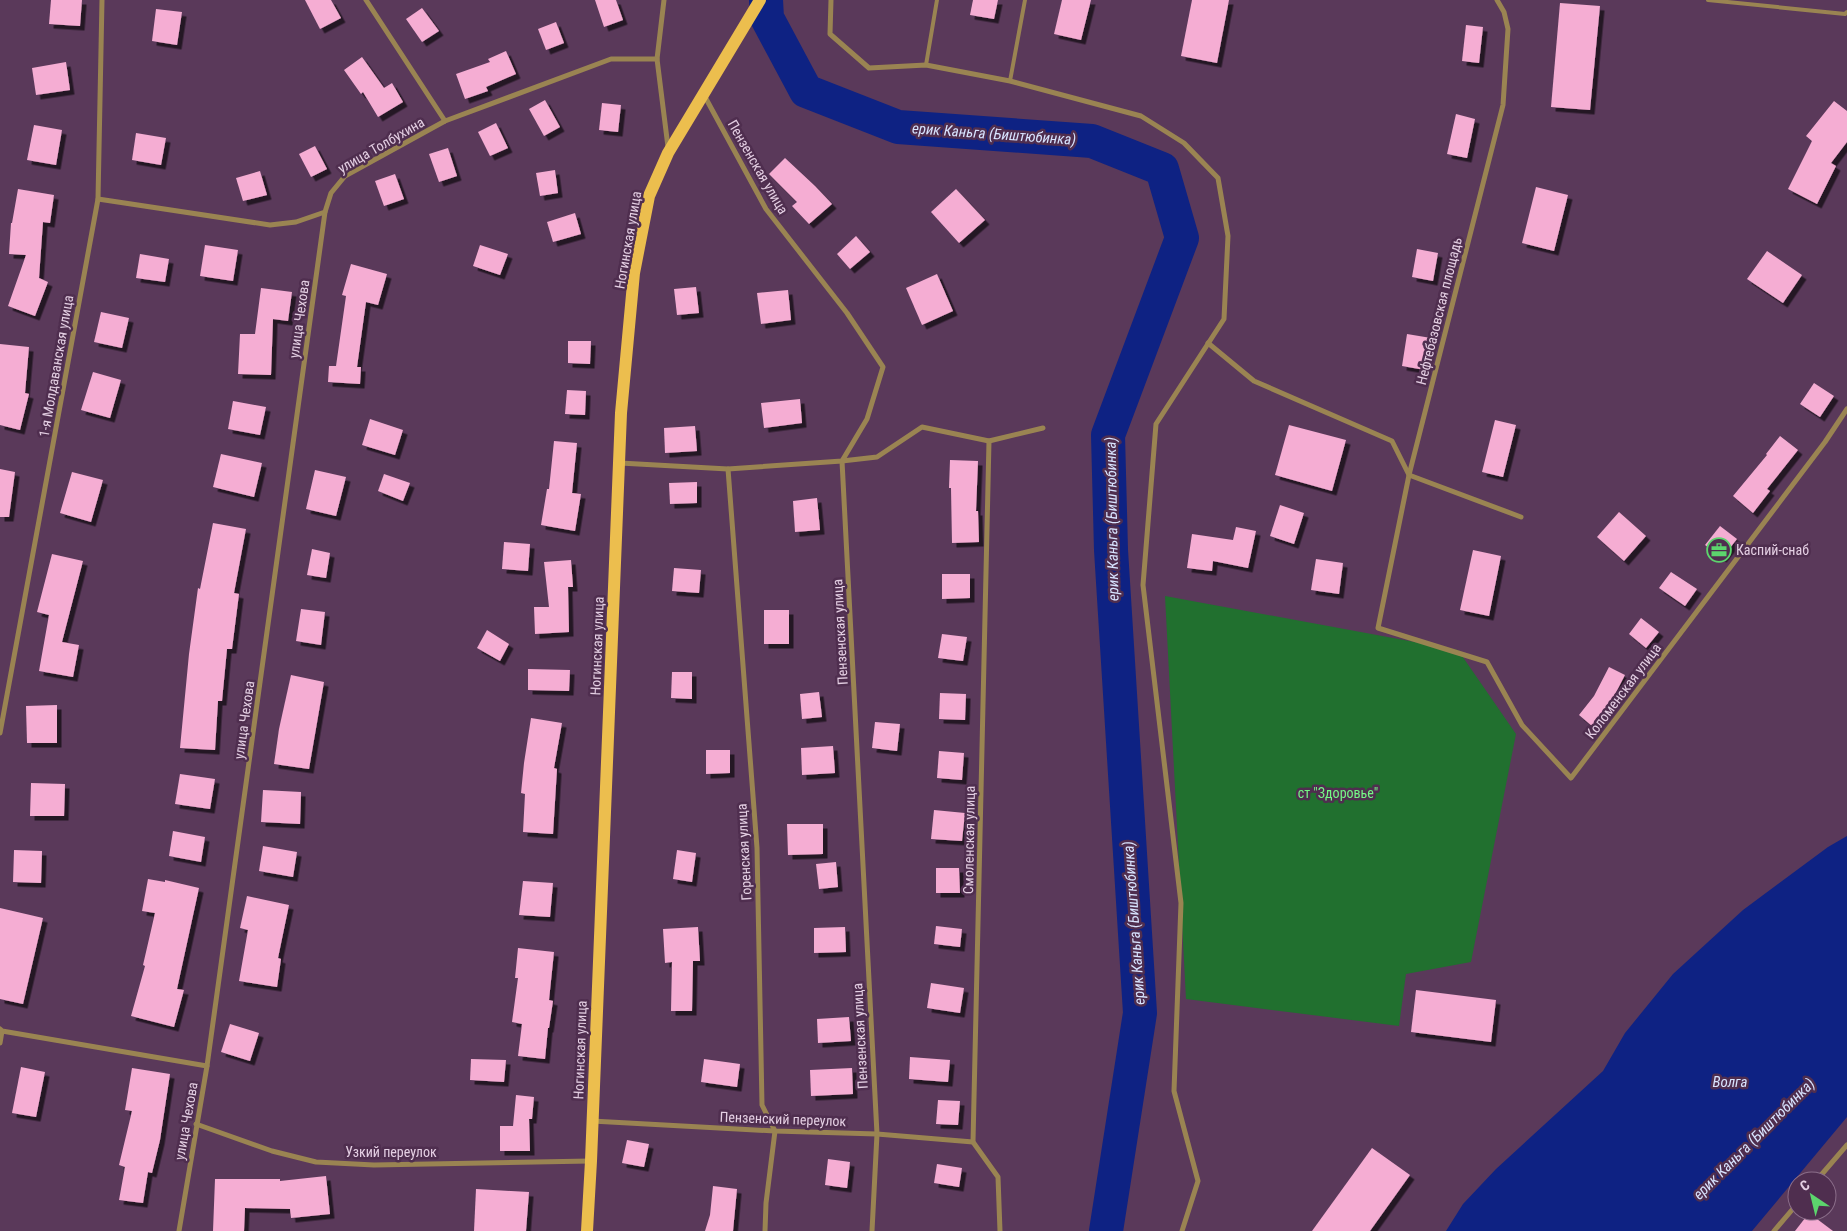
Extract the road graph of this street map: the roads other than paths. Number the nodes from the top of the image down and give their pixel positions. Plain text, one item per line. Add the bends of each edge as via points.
1 (102, 0) edge
2 (367, 0) edge
3 (664, 0) edge
4 (760, 0) edge
5 (830, 0) edge
6 (937, 0) edge
7 (1025, 0) edge
8 (1497, 0) edge
9 (1708, 0) edge
10 (1847, 12) edge
11 (657, 59) junction
12 (926, 65) junction
13 (1010, 81) junction
14 (704, 94) junction
15 (445, 121) junction
16 (668, 153) junction
17 (98, 199) junction
18 (325, 212) junction
19 (1208, 343) junction
20 (1847, 409) edge
21 (1042, 428) dead end
22 (989, 440) junction
23 (842, 461) junction
24 (619, 463) junction
25 (728, 469) junction
26 (1409, 475) junction
27 (1521, 517) dead end
28 (1378, 628) joint
29 (0, 733) edge
30 (1, 1030) edge
31 (0, 1043) edge
32 (207, 1066) junction
33 (592, 1121) junction
34 (196, 1124) junction
35 (775, 1131) junction
36 (877, 1134) junction
37 (973, 1142) junction
38 (1847, 1145) edge
39 (591, 1161) junction
40 (1825, 1171) edge
41 (1787, 1216) edge
42 (179, 1231) edge
43 (587, 1231) edge
44 (765, 1231) edge
45 (872, 1231) edge
46 (1000, 1231) edge
47 (1182, 1231) edge
48 (1774, 1231) edge

1 - 17 street, 1-я Молдаванская улица
2 - 15 street
3 - 11 street
4 - 14 main road, Ногинская улица
5 - 12 street via 830,34 869,68
6 - 12 lane
7 - 13 lane
8 - 26 street, Нефтебазовская площадь via 1508,29 1503,105
9 - 10 lane
11 - 15 street, улица Толбухина via 611,59
11 - 16 street
12 - 13 street
13 - 19 street via 1141,116 1184,143 1218,178 1228,236 1224,319
14 - 16 main road, Ногинская улица
14 - 23 street, Пензенская улица via 766,209 847,312 883,367 867,419
15 - 18 street, улица Толбухина via 345,176 331,193
16 - 24 main road, Ногинская улица via 649,196 634,273
17 - 18 street via 270,225 296,222
17 - 29 street, 1-я Молдаванская улица
18 - 32 street, улица Чехова
19 - 26 street via 1254,382 1392,441
19 - 47 street via 1156,424 1144,585 1181,903 1174,1091 1198,1181
20 - 28 street, Коломенская улица via 1571,778 1522,725 1487,662
21 - 22 street
22 - 23 street via 922,427 877,457
22 - 37 street, Смоленская улица
23 - 25 street
23 - 36 street, Пензенская улица
24 - 25 street
24 - 33 main road, Ногинская улица
25 - 35 street, Горенская улица via 757,848 762,1105
26 - 27 street
26 - 28 street, Нефтебазовская площадь
30 - 31 street
30 - 32 street
32 - 34 street, улица Чехова
33 - 35 street, Пензенский переулок
33 - 39 main road, Ногинская улица
34 - 39 street, Узкий переулок via 272,1151 316,1162 374,1165
34 - 42 street, улица Чехова
35 - 36 street, Пензенский переулок
35 - 44 street
36 - 37 street, Пензенский переулок
36 - 45 street, Пензенская улица
37 - 46 street via 998,1177
38 - 40 street
39 - 43 main road, Ногинская улица
41 - 48 street

